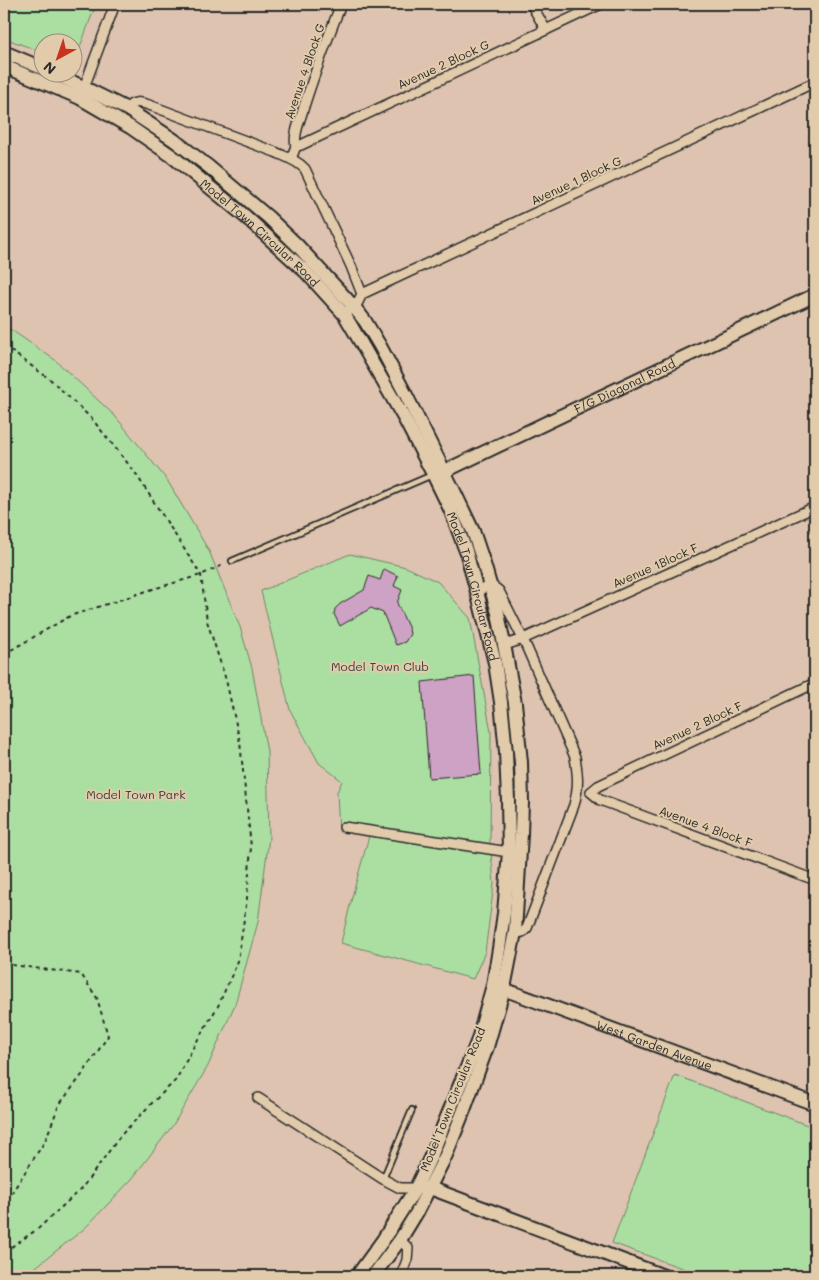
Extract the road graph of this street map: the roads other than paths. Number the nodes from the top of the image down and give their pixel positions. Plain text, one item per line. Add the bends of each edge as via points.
1 (115, 4) edge
2 (341, 4) edge
3 (533, 4) edge
4 (601, 4) edge
5 (546, 30) junction
6 (4, 52) edge
7 (32, 64) edge
8 (4, 66) edge
9 (66, 82) edge
10 (815, 82) edge
11 (82, 93) junction
12 (127, 109) junction
13 (296, 146) junction
14 (291, 159) junction
15 (362, 294) junction
16 (815, 295) edge
17 (348, 311) junction
18 (439, 473) junction
19 (815, 507) edge
20 (232, 561) road end
21 (491, 587) junction
22 (476, 589) junction
23 (523, 639) junction
24 (505, 646) junction
25 (815, 683) edge
26 (578, 791) junction
27 (591, 792) junction
28 (344, 827) dead end
29 (508, 852) junction
30 (815, 880) edge
31 (515, 932) junction
32 (498, 986) junction
33 (258, 1098) dead end
34 (815, 1104) edge
35 (412, 1110) dead end
36 (383, 1179) junction
37 (416, 1188) junction
38 (430, 1188) junction
39 (400, 1240) junction
40 (356, 1276) edge
41 (373, 1276) edge
42 (401, 1276) edge
43 (664, 1276) edge

1 - 11 street
2 - 13 street, Avenue 4 Block G via 309,89 296,134
3 - 5 street
4 - 5 street, Avenue 2 Block G
5 - 13 street, Avenue 2 Block G
6 - 7 main road
8 - 11 main road, Model Town Circular Road
9 - 11 main road, Model Town Circular Road
10 - 15 street, Avenue 1 Block G
11 - 12 main road, Model Town Circular Road
11 - 17 main road, Model Town Circular Road via 204,182
12 - 14 street via 132,103 152,106
12 - 17 main road, Model Town Circular Road via 174,140 242,194 297,245
13 - 14 street, Avenue 4 Block G
14 - 15 street via 305,169
15 - 17 street via 358,304
16 - 18 main road, F/G Diagonal Road
17 - 18 main road, Model Town Circular Road via 353,329
18 - 20 lane
18 - 21 main road, Model Town Circular Road via 473,531
18 - 22 main road, Model Town Circular Road
19 - 23 street, Avenue 1Block F
21 - 22 street
21 - 23 street via 499,591
21 - 24 main road, Model Town Circular Road
22 - 29 main road, Model Town Circular Road via 495,663 501,702
23 - 24 street, Avenue 1Block F
23 - 26 street via 575,756
24 - 31 main road, Model Town Circular Road via 516,703 521,762 521,841
25 - 27 street, Avenue 2 Block F
26 - 27 street
26 - 31 street via 526,928 524,932
27 - 30 street, Avenue 4 Block F via 600,800
28 - 29 street
29 - 32 main road, Model Town Circular Road
31 - 32 main road, Model Town Circular Road
32 - 34 main road, West Garden Avenue
32 - 37 main road, Model Town Circular Road via 446,1122
32 - 38 main road, Model Town Circular Road via 487,1047
33 - 36 street
35 - 36 lane
36 - 37 street via 400,1188
37 - 38 main road
37 - 40 main road, Model Town Circular Road
38 - 39 main road, Model Town Circular Road
38 - 43 main road
39 - 41 main road, Model Town Circular Road
39 - 42 street via 408,1248

